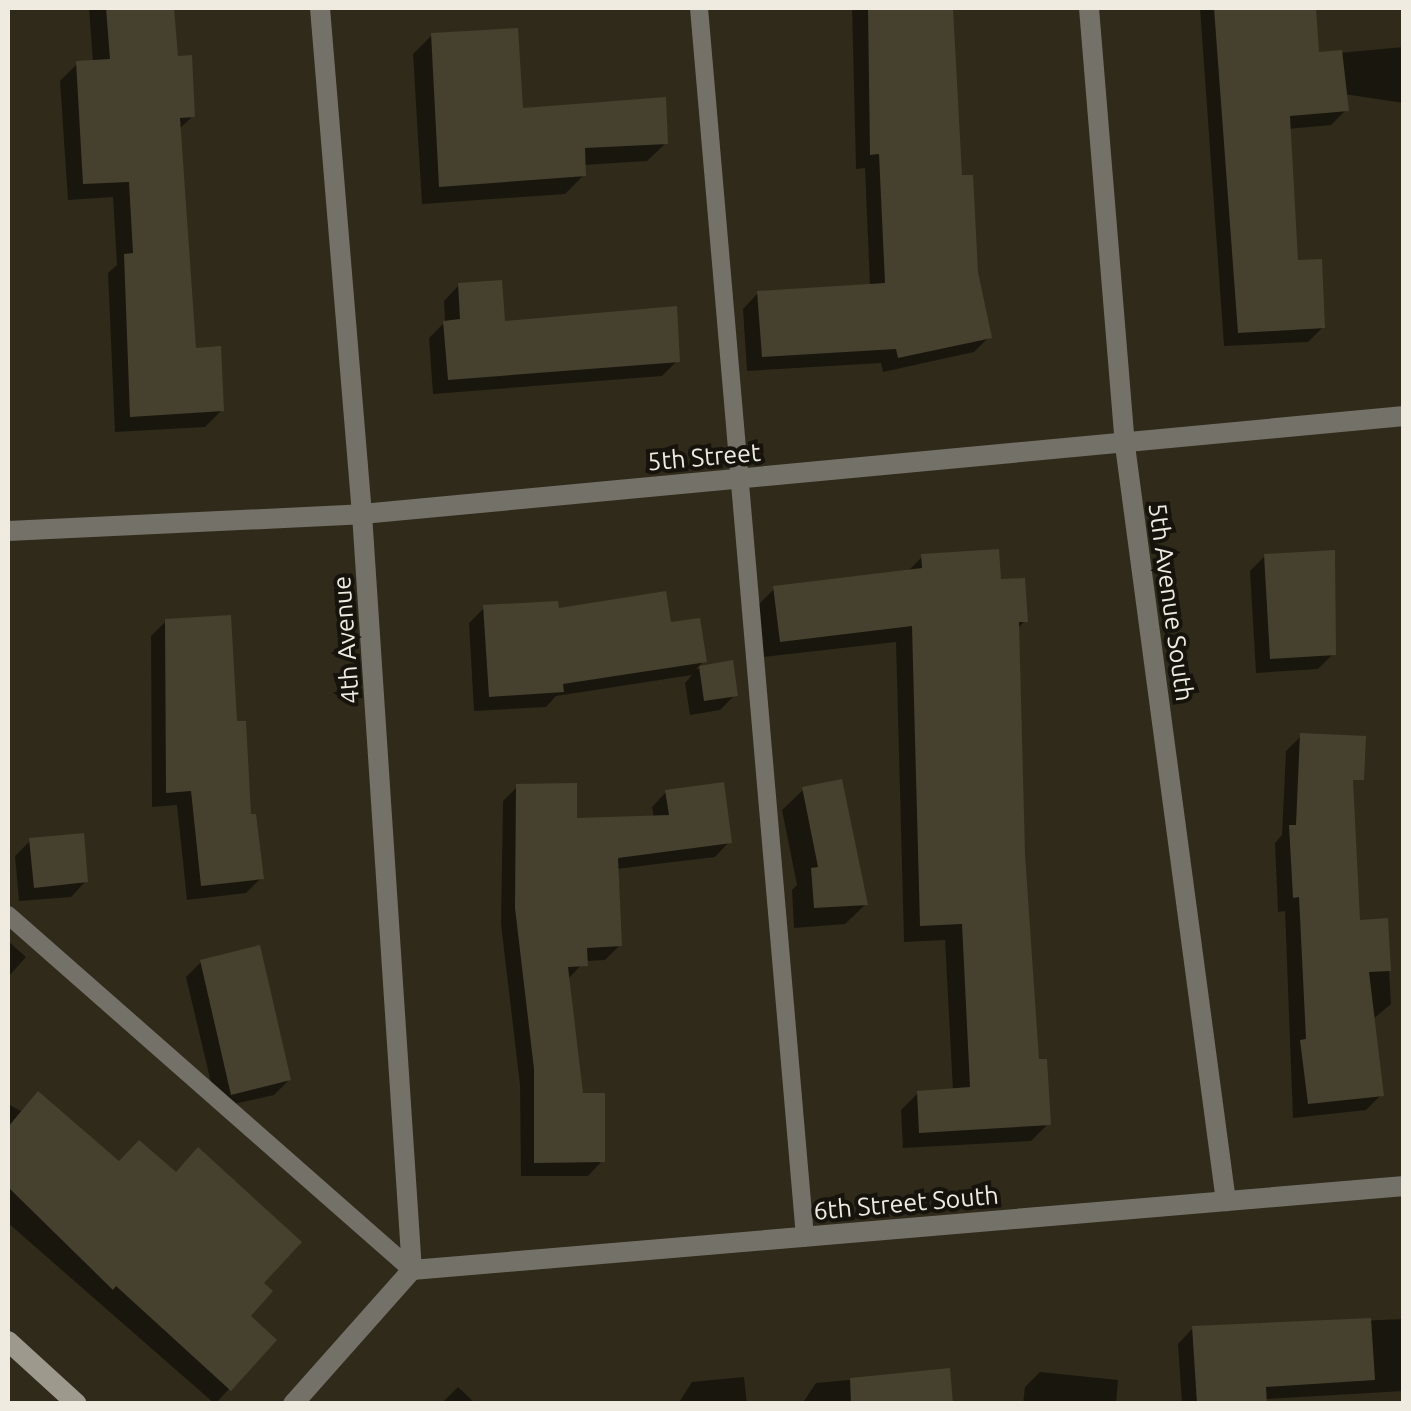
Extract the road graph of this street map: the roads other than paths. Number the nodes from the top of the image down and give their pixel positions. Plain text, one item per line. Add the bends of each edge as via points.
1 (320, 8) edge
2 (700, 8) edge
3 (1089, 8) edge
4 (1404, 416) edge
5 (1124, 438) junction
6 (743, 479) junction
7 (362, 514) junction
8 (8, 532) edge
9 (8, 916) edge
10 (1404, 1186) edge
11 (1226, 1201) junction
12 (805, 1237) junction
13 (412, 1270) junction
14 (8, 1341) edge
15 (77, 1404) edge
16 (293, 1404) edge

1 - 7 street, 4th Avenue
2 - 6 lane
3 - 5 street, 5th Avenue South
4 - 5 street, 5th Street
5 - 6 street, 5th Street
5 - 11 street, 5th Avenue South
6 - 7 street, 5th Street
6 - 12 lane
7 - 8 street, 5th Street
7 - 13 street, 4th Avenue
9 - 13 lane
10 - 11 street, 6th Street South
11 - 12 street, 6th Street South
12 - 13 street, 6th Street South
13 - 16 street
14 - 15 main road

